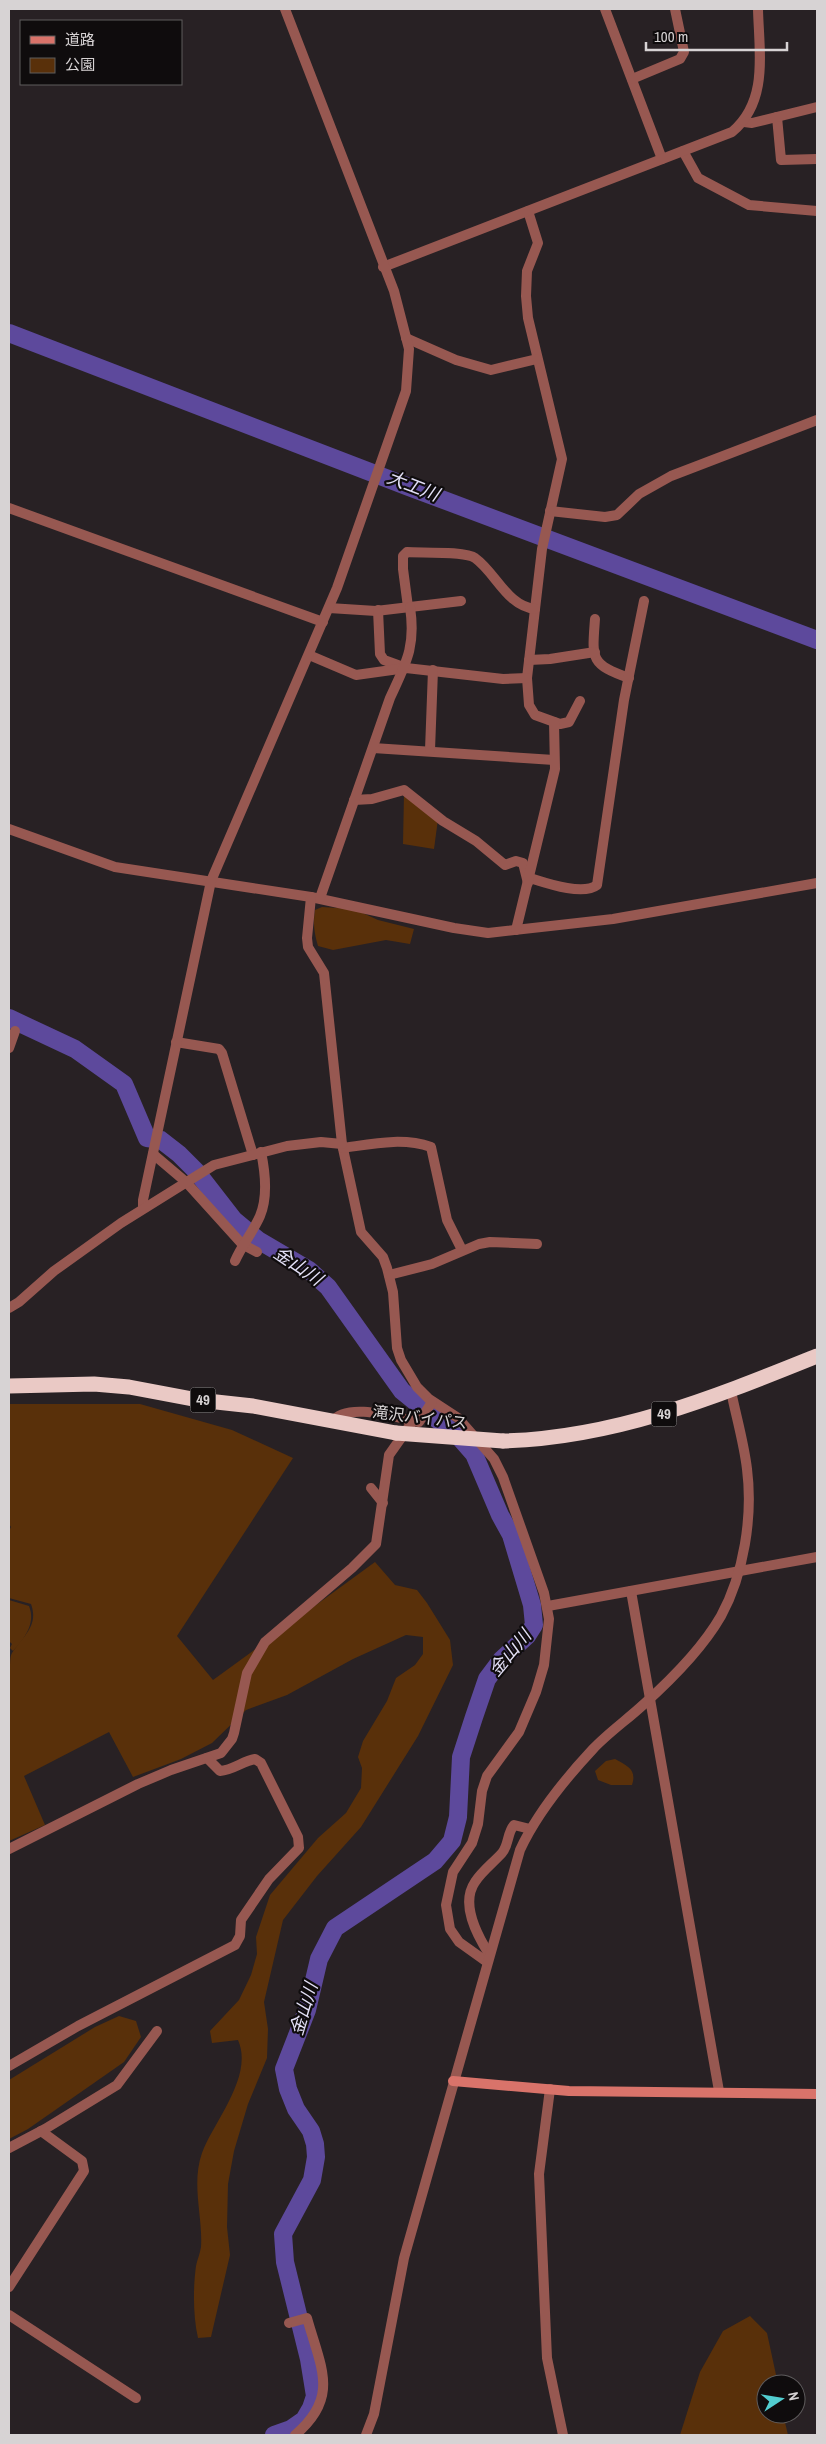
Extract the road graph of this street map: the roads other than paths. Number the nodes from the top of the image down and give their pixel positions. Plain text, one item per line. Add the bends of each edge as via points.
1 (285, 9) edge
2 (606, 9) edge
3 (675, 9) edge
4 (758, 9) edge
5 (632, 79) junction
6 (817, 107) edge
7 (777, 117) junction
8 (744, 122) junction
9 (684, 151) junction
10 (662, 159) junction
11 (817, 159) edge
12 (528, 211) junction
13 (817, 211) edge
14 (384, 267) junction
15 (406, 338) junction
16 (537, 359) junction
17 (817, 420) edge
18 (9, 508) edge
19 (550, 511) junction
20 (461, 601) dead end
21 (644, 601) dead end
22 (409, 607) junction
23 (329, 608) junction
24 (535, 609) junction
25 (378, 610) junction
26 (595, 619) dead end
27 (323, 622) junction
28 (595, 652) junction
29 (309, 655) junction
30 (529, 660) junction
31 (406, 668) junction
32 (433, 670) junction
33 (528, 678) junction
34 (629, 678) junction
35 (580, 701) dead end
36 (554, 722) junction
37 (373, 748) junction
38 (430, 750) junction
39 (554, 760) junction
40 (354, 800) junction
41 (9, 828) edge
42 (212, 880) junction
43 (529, 881) junction
44 (817, 883) edge
45 (316, 898) junction
46 (516, 930) junction
47 (15, 1031) dead end
48 (176, 1042) junction
49 (9, 1048) edge
50 (342, 1146) junction
51 (153, 1154) junction
52 (257, 1154) junction
53 (186, 1182) junction
54 (143, 1208) junction
55 (242, 1244) junction
56 (537, 1244) dead end
57 (462, 1250) junction
58 (257, 1252) dead end
59 (235, 1261) dead end
60 (389, 1275) junction
61 (9, 1308) edge
62 (817, 1356) edge
63 (9, 1386) edge
64 (731, 1391) junction
65 (432, 1402) junction
66 (413, 1421) junction
67 (332, 1422) junction
68 (371, 1488) dead end
69 (383, 1502) junction
70 (817, 1557) edge
71 (738, 1571) junction
72 (631, 1591) junction
73 (548, 1606) junction
74 (650, 1699) junction
75 (207, 1758) junction
76 (530, 1830) junction
77 (9, 1848) edge
78 (488, 1958) junction
79 (157, 2032) dead end
80 (9, 2066) edge
81 (453, 2081) junction
82 (550, 2089) junction
83 (719, 2091) junction
84 (817, 2094) edge
85 (41, 2131) junction
86 (9, 2148) edge
87 (9, 2287) edge
88 (9, 2315) edge
89 (289, 2323) dead end
90 (136, 2398) dead end
91 (295, 2435) edge
92 (366, 2435) edge
93 (563, 2435) edge

1 - 14 street
2 - 5 street
3 - 5 street via 684,52 680,59
4 - 8 street via 760,75 755,100
5 - 10 street
6 - 7 street
7 - 8 street
7 - 11 street via 781,160
8 - 9 street via 732,132
9 - 10 street
9 - 13 street via 698,178 749,205
10 - 12 street
12 - 14 street
12 - 16 street via 538,243 526,283 528,318
14 - 15 street
15 - 16 street via 456,360 491,370
15 - 23 street via 409,349 406,391
16 - 19 street via 562,459
17 - 19 street via 671,476 639,494 617,515 605,517
18 - 27 street
19 - 24 street
20 - 22 street
21 - 34 street
22 - 24 street via 402,569 403,556 407,552 464,553 475,558 518,604
22 - 25 street
22 - 31 street via 413,626
23 - 25 street
23 - 27 street
24 - 30 street
25 - 31 street via 380,654 384,660
26 - 28 street
27 - 29 street
28 - 30 street
28 - 34 street via 598,664 604,669
29 - 31 street via 356,674
29 - 42 street
30 - 33 street
31 - 32 street
31 - 37 street via 390,698
32 - 33 street via 503,679
32 - 38 street
33 - 36 street via 531,712
34 - 43 street via 597,885 579,889
35 - 36 street via 569,722
36 - 39 street
37 - 38 street
37 - 40 street
38 - 39 street
39 - 43 street via 555,769
40 - 43 street via 372,799 404,790 505,865 516,861 523,864
40 - 45 street
41 - 42 street via 115,867
42 - 45 street
42 - 48 street
43 - 46 street
44 - 46 street via 613,919
45 - 46 street via 454,928 488,933
45 - 50 street via 307,938 324,973
47 - 49 street
48 - 51 street
48 - 52 street via 219,1049 222,1053
50 - 52 street via 306,1143
50 - 57 street via 395,1142 431,1147 447,1220
50 - 60 street via 361,1232 383,1257
51 - 53 street
51 - 54 street
52 - 53 street via 214,1165
52 - 55 street via 265,1168 261,1214
53 - 54 street
53 - 55 street
54 - 61 street via 54,1271
55 - 58 street
55 - 59 street
56 - 57 street via 490,1242
57 - 60 street via 432,1264
60 - 65 street via 401,1360 417,1387
62 - 64 highway, 滝沢バイパス / 49
63 - 67 highway, 滝沢バイパス / 49 via 94,1384 129,1387
64 - 67 highway, 滝沢バイパス / 49, bridge via 664,1414 547,1439 503,1441 396,1433
64 - 71 street via 747,1469 749,1525
65 - 66 street via 419,1422
65 - 73 street via 458,1418 494,1458
66 - 67 street via 358,1410 336,1417
66 - 69 street via 389,1455
68 - 69 street
69 - 75 street via 379,1537 370,1552 265,1642 254,1657 242,1688 232,1739 221,1753
70 - 71 street
71 - 72 street
71 - 74 street via 721,1615 686,1664
72 - 73 street
72 - 74 street
73 - 78 street via 548,1636 536,1692 519,1732 487,1776 472,1843 453,1872 446,1906 450,1929 459,1942
74 - 76 street via 594,1748
74 - 83 street
75 - 77 street via 146,1780
75 - 80 street via 220,1771 255,1759 261,1763 298,1837 299,1848 269,1879 241,1920 240,1936 235,1945 78,2026
76 - 78 street via 518,1857
76 - 78 street via 514,1825 510,1829 505,1849 474,1882 471,1891 471,1916
78 - 81 street
79 - 85 street via 117,2085
81 - 82 street
81 - 92 street via 404,2258 374,2414
82 - 83 street
82 - 93 street via 539,2174 547,2358
83 - 84 street
85 - 86 street
85 - 87 street via 82,2161 84,2171
88 - 90 street
89 - 91 street via 307,2318 324,2382 324,2396 317,2412

